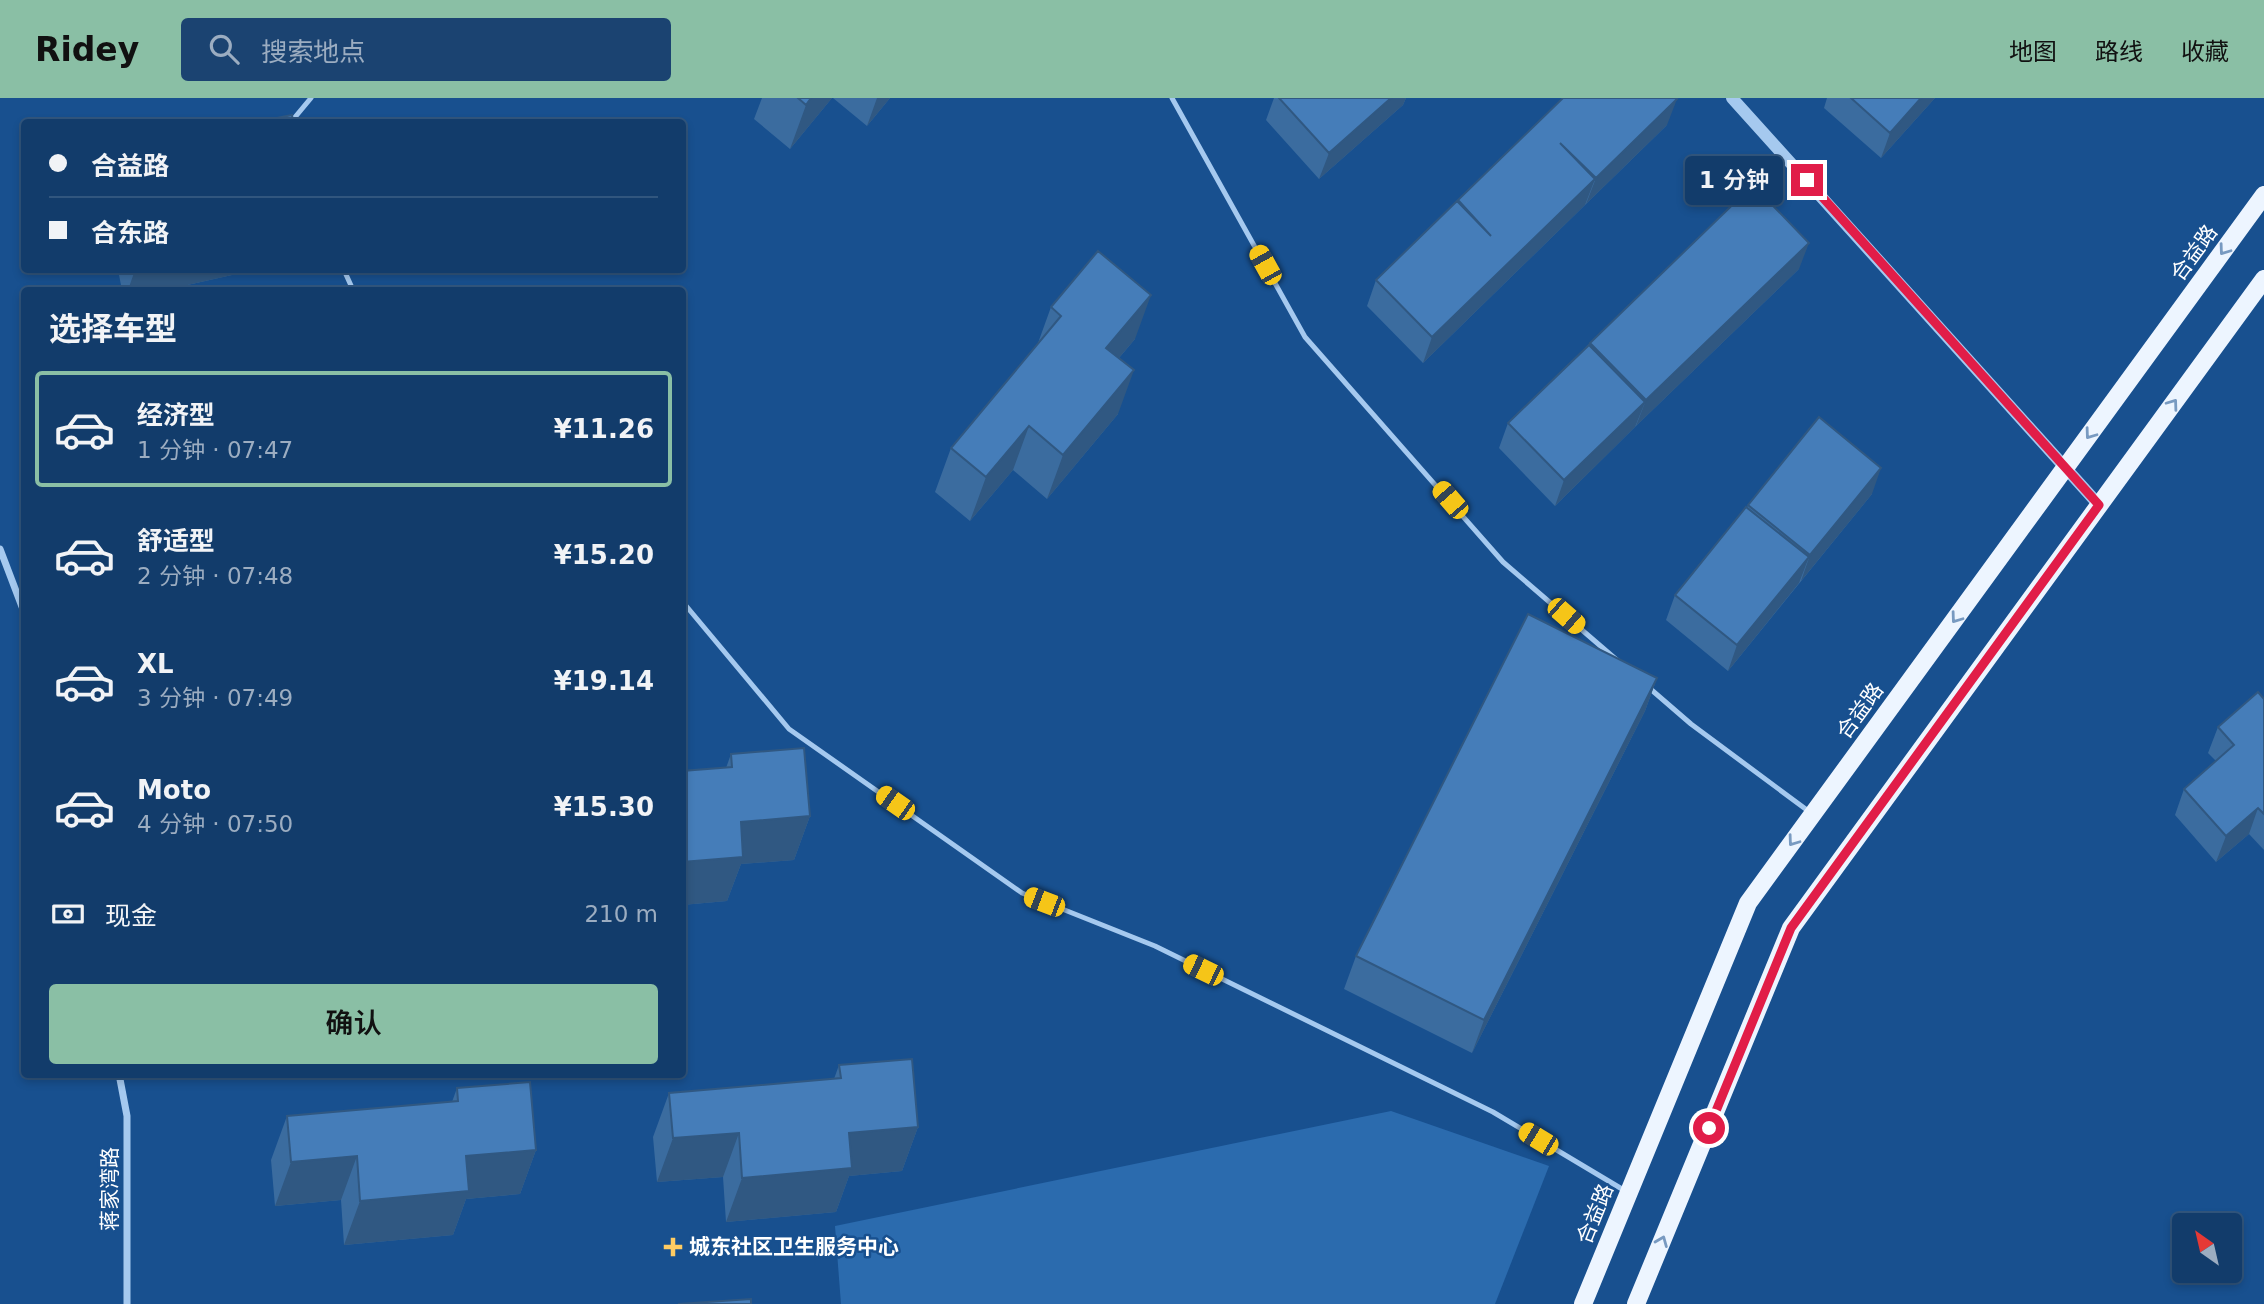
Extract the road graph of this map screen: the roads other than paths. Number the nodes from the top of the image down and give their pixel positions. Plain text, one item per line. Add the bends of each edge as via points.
1 (312, 98) edge
2 (1172, 98) edge
3 (1732, 98) edge
4 (294, 119) edge
5 (2264, 195) edge
6 (2264, 278) edge
7 (2067, 466) junction
8 (2099, 505) junction
9 (0, 549) edge
10 (21, 604) edge
11 (686, 606) edge
12 (1629, 670) edge
13 (1639, 679) edge
14 (1813, 814) junction
15 (120, 1078) edge
16 (1629, 1193) junction
17 (127, 1304) edge
18 (1583, 1304) edge
19 (1636, 1304) edge

1 - 4 lane
2 - 12 lane via 1305,337 1503,562
3 - 7 street
5 -> 7 main road, 合益路
8 -> 6 main road
7 - 8 street
7 -> 14 main road, 合益路
19 -> 8 main road via 1791,928
9 - 10 street
11 - 16 lane via 789,729 1022,893 1155,946 1493,1112
13 - 14 lane via 1691,724
14 -> 16 main road, 合益路 via 1748,903
15 - 17 street, 蒋家湾路 via 127,1116
16 - 18 main road, 合益路

